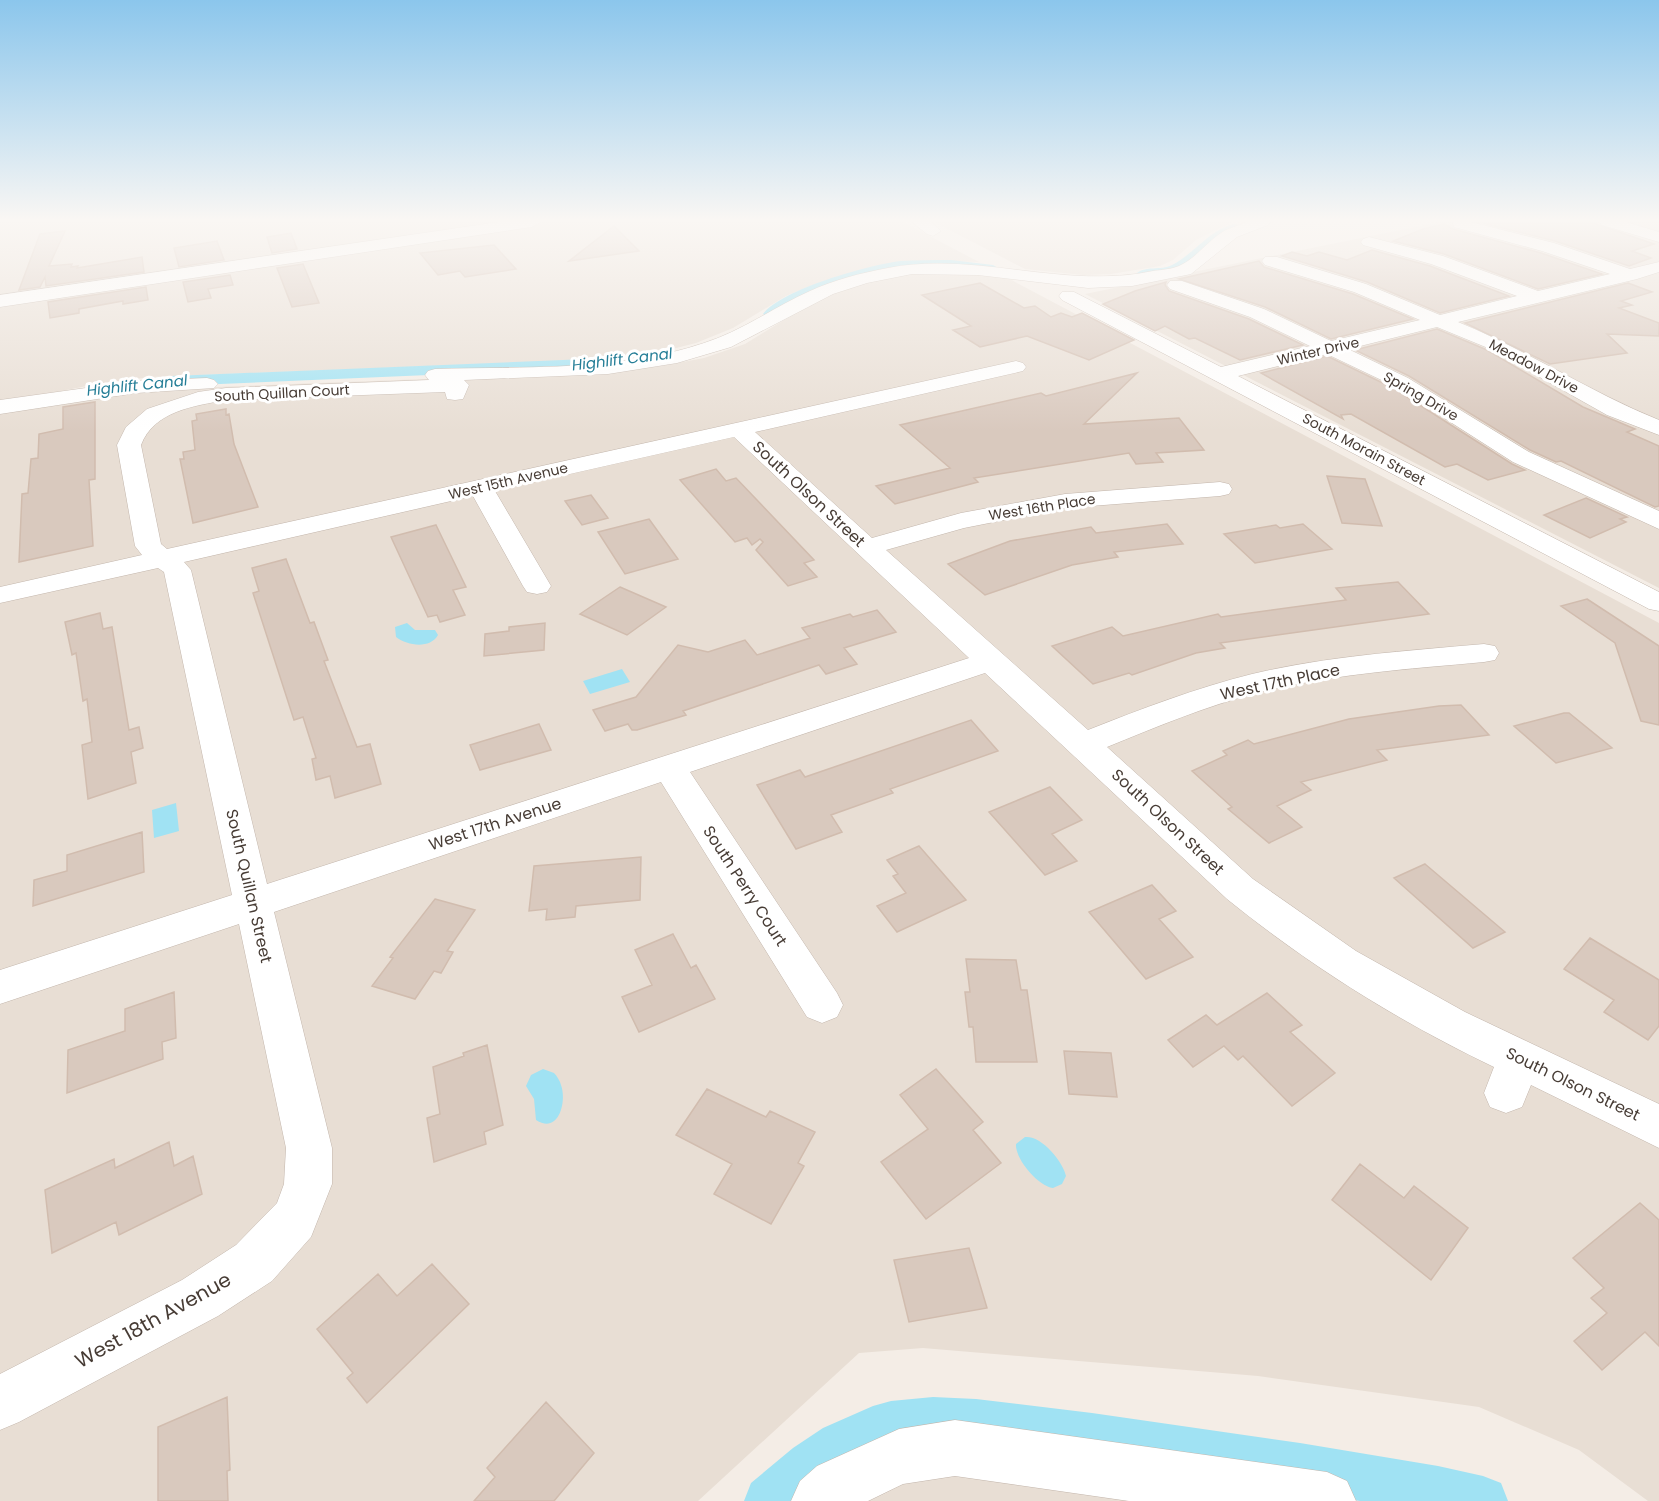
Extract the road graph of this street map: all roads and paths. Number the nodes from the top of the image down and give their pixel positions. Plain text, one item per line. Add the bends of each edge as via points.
1 (56, 292) edge
2 (821, 292) edge
3 (1196, 292) edge
4 (1369, 292) edge
5 (1524, 292) edge
6 (1557, 292) edge
7 (1068, 296) dead end
8 (1537, 297) junction
9 (0, 301) edge
10 (1439, 322) junction
11 (1330, 348) junction
12 (1016, 367) dead end
13 (1220, 374) junction
14 (455, 394) dead end
15 (0, 407) edge
16 (738, 429) junction
17 (1659, 429) edge
18 (480, 487) junction
19 (1220, 489) dead end
20 (1659, 521) edge
21 (867, 548) junction
22 (162, 558) junction
23 (537, 586) dead end
24 (0, 595) edge
25 (1659, 603) edge
26 (1484, 653) dead end
27 (991, 661) junction
28 (1084, 744) junction
29 (669, 767) junction
30 (253, 904) junction
31 (0, 987) edge
32 (822, 1005) dead end
33 (1659, 1127) edge
34 (294, 1220) joint
35 (0, 1403) edge
36 (820, 1501) edge
37 (1327, 1501) edge

1 - 9 street
2 - 15 street via 724,343 647,363 136,387
3 - 11 street, Spring Drive via 1257,313
4 - 10 street, Meadow Drive
5 - 8 street
6 - 8 street, Winter Drive
7 - 13 street, South Morain Street
8 - 10 street, Winter Drive
10 - 11 street, Winter Drive
10 - 17 street, Meadow Drive via 1495,344 1615,410
11 - 13 street, Winter Drive
11 - 20 street, Spring Drive via 1416,390 1521,457
12 - 16 street, West 15th Avenue
13 - 25 street, South Morain Street
14 - 22 street, South Quillan Court via 458,385 239,393 196,399 151,416 134,431 129,445 148,546
16 - 18 street, West 15th Avenue
16 - 21 street, South Olson Street
18 - 22 street, West 15th Avenue
18 - 23 street
19 - 21 street, West 16th Place via 1065,501 962,521
21 - 27 street, South Olson Street
22 - 24 street, West 15th Avenue
22 - 30 street, South Quillan Street via 177,570
26 - 28 street, West 17th Place via 1314,672 1252,684
27 - 28 street, South Olson Street
27 - 29 street, West 17th Avenue
28 - 33 street, South Olson Street via 1240,889 1297,933 1451,1026 1513,1075 1621,1106
29 - 30 street, West 17th Avenue
29 - 32 street, South Perry Court
30 - 31 street, West 17th Avenue
30 - 34 street, South Quillan Street via 309,1148 308,1184
34 - 35 street, West 18th Avenue via 254,1263 200,1298
36 - 37 street via 837,1486 899,1457 955,1448

